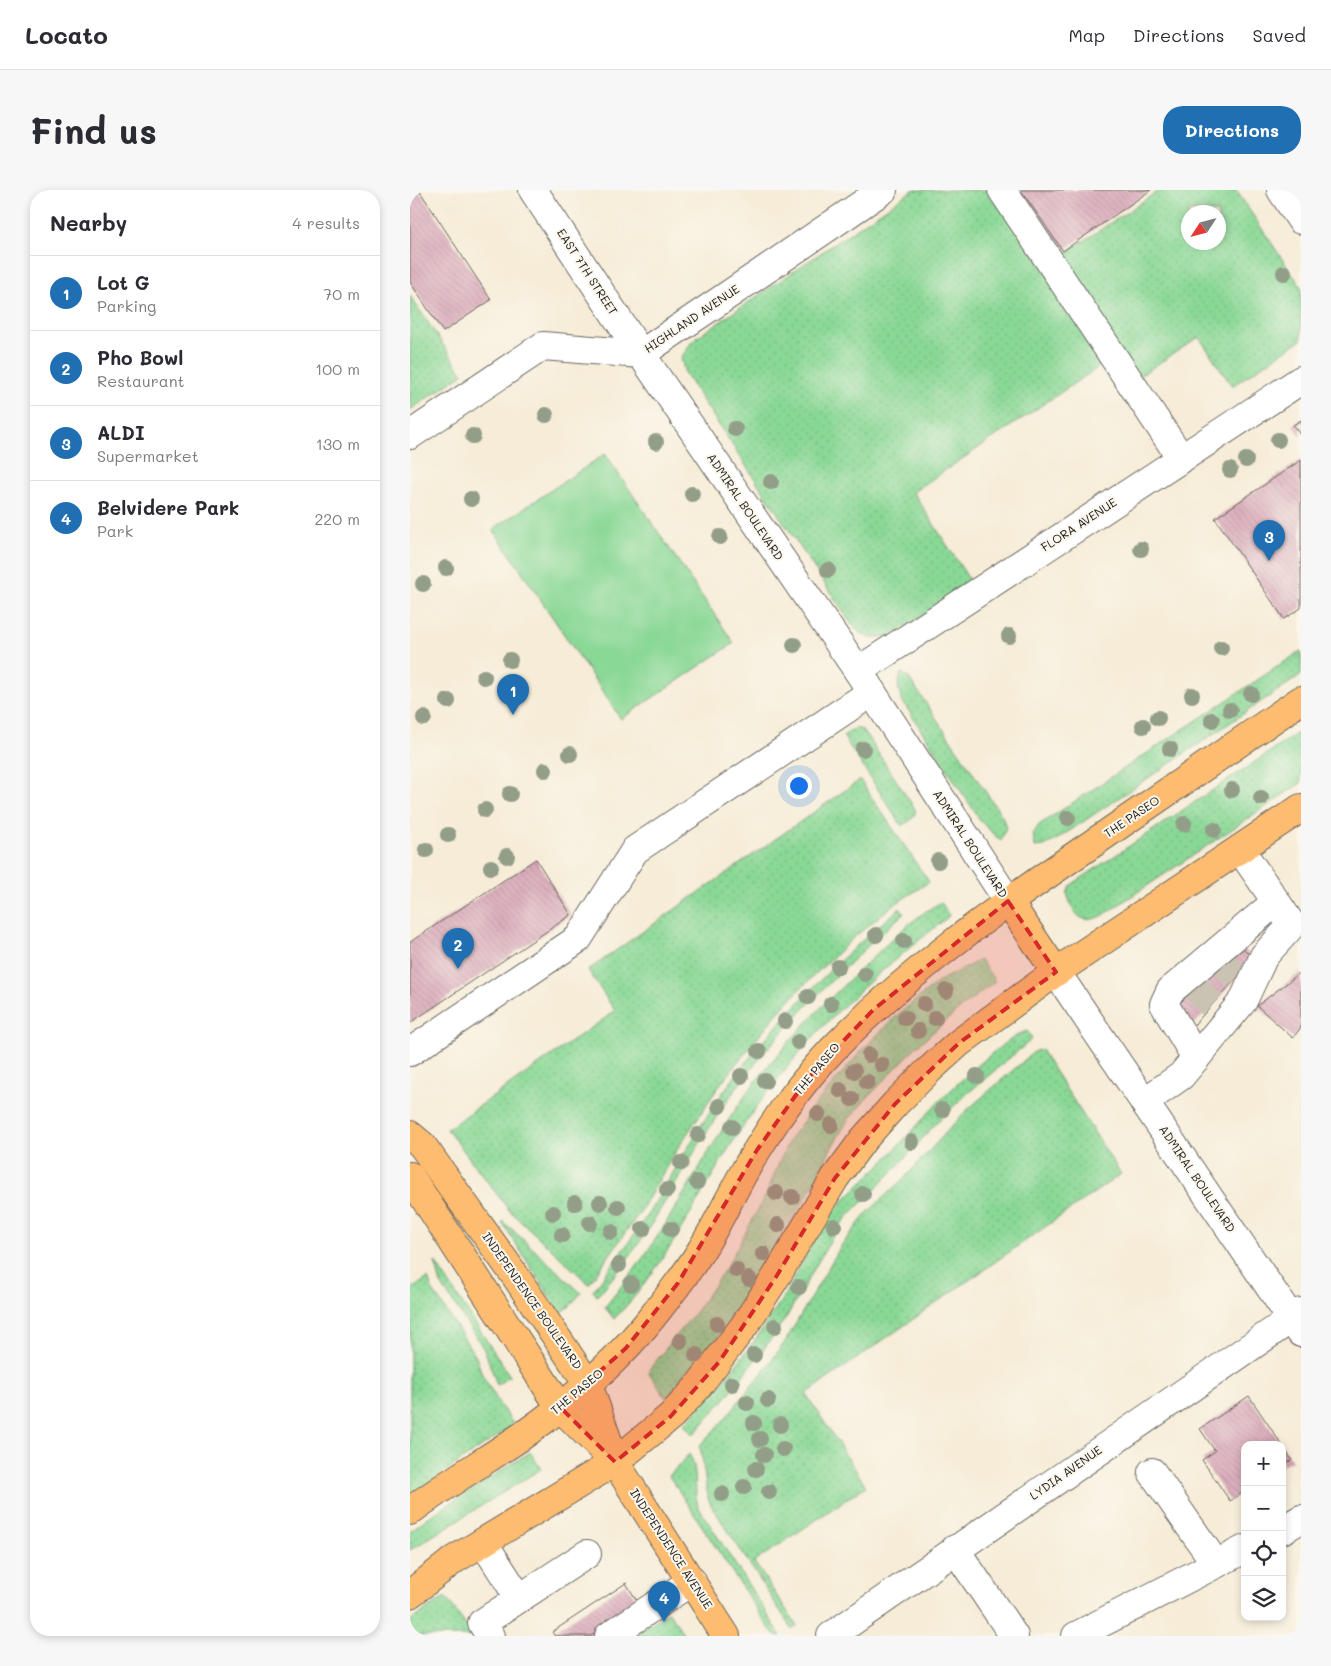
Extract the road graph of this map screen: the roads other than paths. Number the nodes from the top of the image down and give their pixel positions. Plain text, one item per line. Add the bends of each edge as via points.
1 (533, 190) edge
2 (883, 190) edge
3 (1002, 190) edge
4 (1281, 190) edge
5 (1301, 220) edge
6 (640, 354) junction
7 (1301, 380) edge
8 (410, 435) edge
9 (1181, 458) junction
10 (865, 681) junction
11 (1301, 700) edge
12 (1301, 808) edge
13 (1240, 849) junction
14 (1008, 901) junction
15 (1276, 902) junction
16 (1230, 971) junction
17 (1056, 972) junction
18 (1205, 998) junction
19 (410, 1052) edge
20 (1196, 1058) junction
21 (1144, 1102) junction
22 (410, 1135) edge
23 (410, 1176) edge
24 (1298, 1321) edge
25 (588, 1384) junction
26 (560, 1407) junction
27 (615, 1462) junction
28 (1152, 1472) dead end
29 (410, 1511) edge
30 (1301, 1519) edge
31 (1286, 1528) edge
32 (482, 1542) junction
33 (955, 1549) junction
34 (1241, 1552) edge
35 (587, 1554) dead end
36 (1216, 1564) junction
37 (692, 1580) junction
38 (410, 1594) edge
39 (519, 1598) junction
40 (490, 1636) edge
41 (610, 1636) edge
42 (726, 1636) edge
43 (831, 1636) edge
44 (1014, 1636) edge
45 (1076, 1636) edge

1 - 6 street, EAST 7TH STREET
2 - 6 street, HIGHLAND AVENUE
3 - 9 street
4 - 5 street
6 - 8 street, HIGHLAND AVENUE via 543,346
6 - 10 street, ADMIRAL BOULEVARD
7 - 9 street, FLORA AVENUE
9 - 10 street, FLORA AVENUE
10 - 14 street, ADMIRAL BOULEVARD
10 - 19 street, FLORA AVENUE via 635,850 578,939
11 - 14 main road, THE PASEO
12 - 13 main road
13 - 15 street
13 - 17 main road
14 - 17 main road, ADMIRAL BOULEVARD
14 - 25 main road, THE PASEO via 909,977 839,1043 808,1078 757,1150 700,1253 626,1348
15 - 16 street
15 - 16 street via 1292,925 1264,956
16 - 18 street
16 - 18 street via 1243,1001
17 - 21 street, ADMIRAL BOULEVARD
17 - 27 main road via 959,1044 895,1104 835,1178 776,1277 718,1362 671,1416
18 - 20 street
18 - 20 street via 1170,991 1164,1004
20 - 21 street via 1181,1076
21 - 24 street, ADMIRAL BOULEVARD
22 - 25 main road, INDEPENDENCE BOULEVARD via 434,1161
23 - 26 main road
24 - 33 street, LYDIA AVENUE
25 - 26 main road, THE PASEO
25 - 27 main road, INDEPENDENCE BOULEVARD
26 - 27 main road
26 - 29 main road, THE PASEO
27 - 32 main road
27 - 37 main road, INDEPENDENCE AVENUE
28 - 36 street
30 - 31 street
32 - 38 main road
32 - 39 street
33 - 43 street, LYDIA AVENUE
33 - 44 street
34 - 36 street
35 - 39 street
36 - 45 street
37 - 41 street
37 - 42 main road, INDEPENDENCE AVENUE
39 - 40 street via 482,1623

